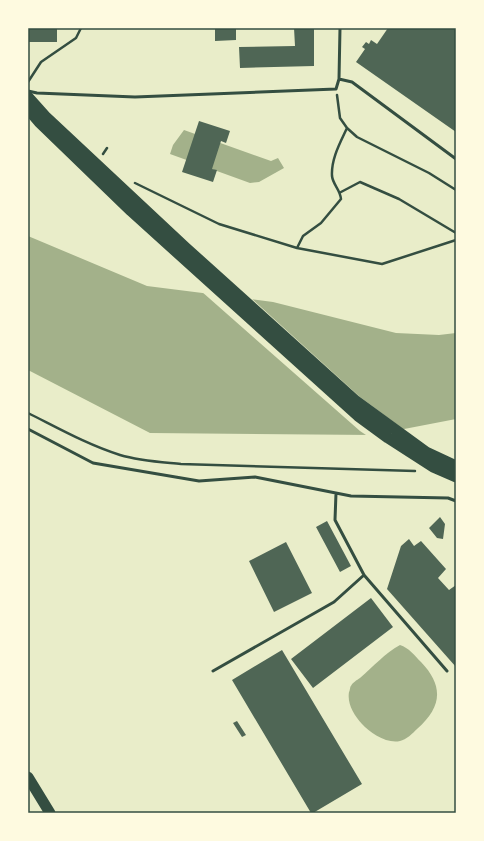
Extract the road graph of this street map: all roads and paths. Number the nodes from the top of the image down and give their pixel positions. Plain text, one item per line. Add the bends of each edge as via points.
1 (81, 28) edge
2 (340, 28) edge
3 (339, 79) junction
4 (28, 82) edge
5 (336, 89) junction
6 (28, 91) edge
7 (28, 97) edge
8 (28, 109) edge
9 (347, 128) junction
10 (456, 159) edge
11 (133, 182) dead end
12 (456, 190) edge
13 (341, 192) junction
14 (456, 233) edge
15 (456, 240) edge
16 (297, 248) junction
17 (28, 413) edge
18 (28, 429) edge
19 (456, 466) edge
20 (418, 471) dead end
21 (456, 477) edge
22 (336, 493) junction
23 (456, 501) edge
24 (364, 575) junction
25 (213, 671) dead end
26 (447, 671) dead end
27 (28, 777) edge
28 (50, 813) edge

1 - 4 path via 76,38 41,62
2 - 3 lane
3 - 5 lane
3 - 10 lane via 352,82
5 - 6 lane via 135,98
5 - 9 path via 340,118
7 - 19 highway via 185,247 356,401 426,452
8 - 21 highway via 131,211 358,416 433,467
9 - 12 path via 357,137 429,173
9 - 13 path via 334,158 332,176
11 - 16 path via 220,224
13 - 14 path via 360,182 399,199
13 - 16 path via 341,199 321,223 303,236
15 - 16 path via 382,264
17 - 20 path via 103,449 145,460 181,464
18 - 22 lane via 93,463 199,481 255,477
22 - 23 lane via 351,496 448,498
22 - 24 lane via 335,520
24 - 25 lane via 334,602
24 - 26 lane
27 - 28 highway

